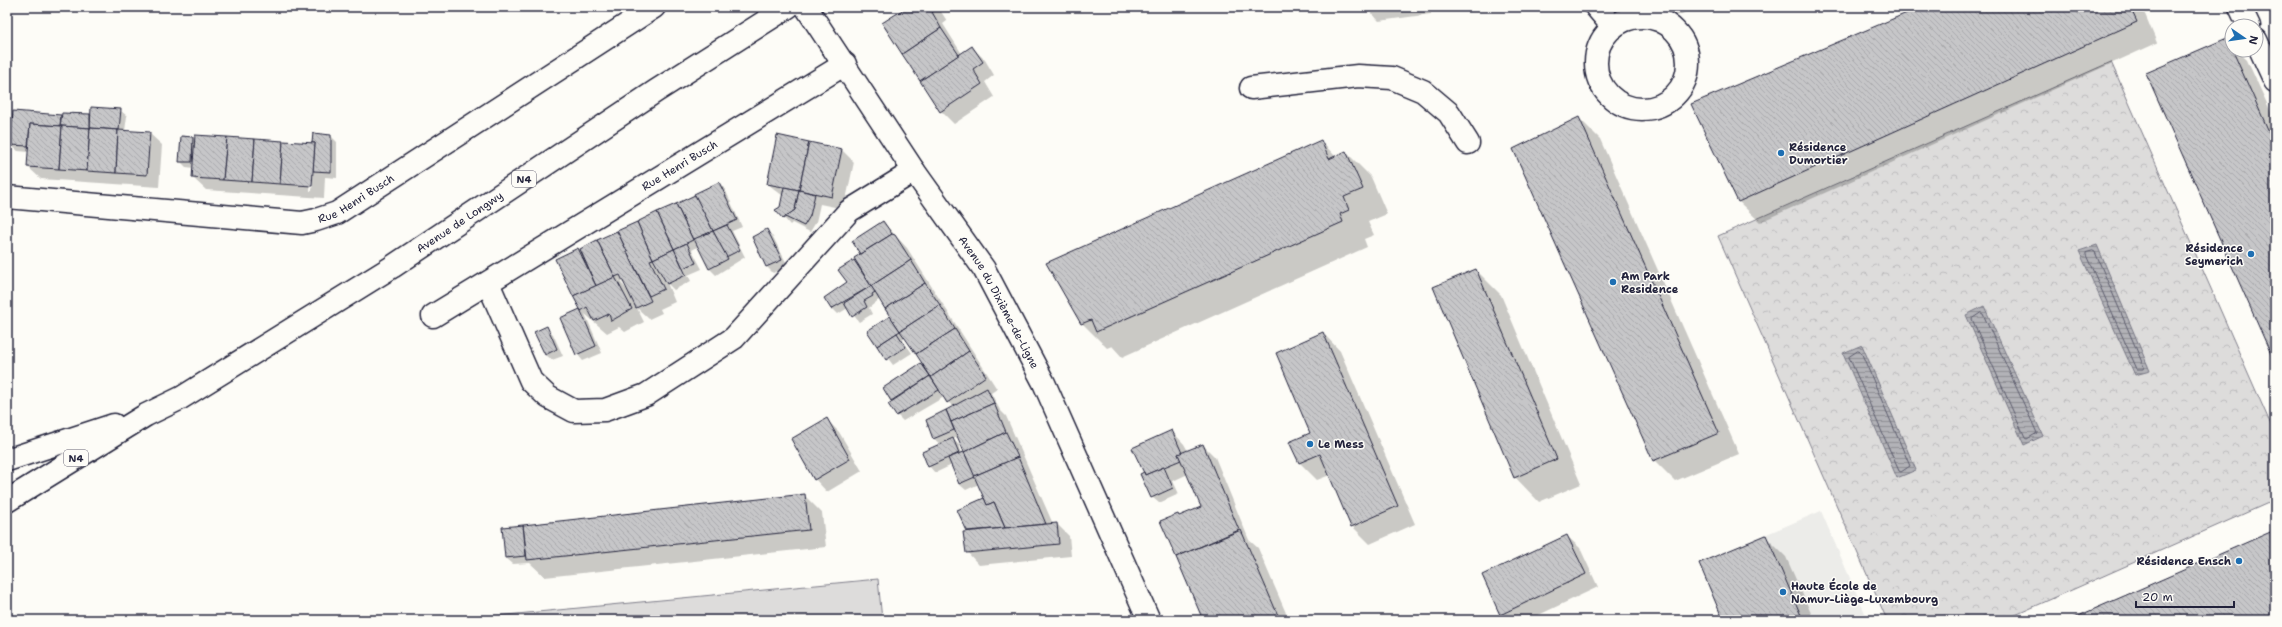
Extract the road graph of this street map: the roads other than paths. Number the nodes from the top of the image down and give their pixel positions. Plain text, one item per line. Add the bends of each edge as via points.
1 (654, 7) edge
2 (788, 7) edge
3 (806, 7) edge
4 (1596, 7) edge
5 (2240, 7) edge
6 (2245, 18) edge
7 (1613, 27) junction
8 (2264, 57) edge
9 (845, 64) junction
10 (2275, 81) edge
11 (1251, 88) dead end
12 (1468, 143) dead end
13 (914, 171) junction
14 (7, 197) edge
15 (488, 282) junction
16 (433, 316) dead end
17 (146, 415) junction
18 (7, 460) edge
19 (7, 501) edge
20 (1149, 620) edge

1 - 14 street, Rue Henri Busch via 337,213 316,220 302,223
2 - 17 street, Avenue de Longwy / N4 via 656,91 392,267 181,398
3 - 9 street, Avenue du Dixième-de-Ligne
4 - 7 street
5 - 6 street
7 - 7 street via 1603,38 1597,51 1596,67 1599,81 1607,94 1618,103 1632,108 1647,109 1662,105 1682,86 1688,58 1684,44 1677,33 1653,18 1639,17
8 - 10 street
9 - 13 street, Avenue du Dixième-de-Ligne
9 - 15 street, Rue Henri Busch
11 - 12 street via 1358,76 1392,78 1423,91 1449,113
13 - 15 street via 850,211 734,338 646,395 605,410 574,411 548,397 531,380
13 - 20 street, Avenue du Dixième-de-Ligne via 984,269 1041,376
15 - 16 street, Rue Henri Busch
17 - 18 street, Avenue de Longwy / N4
17 - 19 street, Avenue de Longwy / N4

